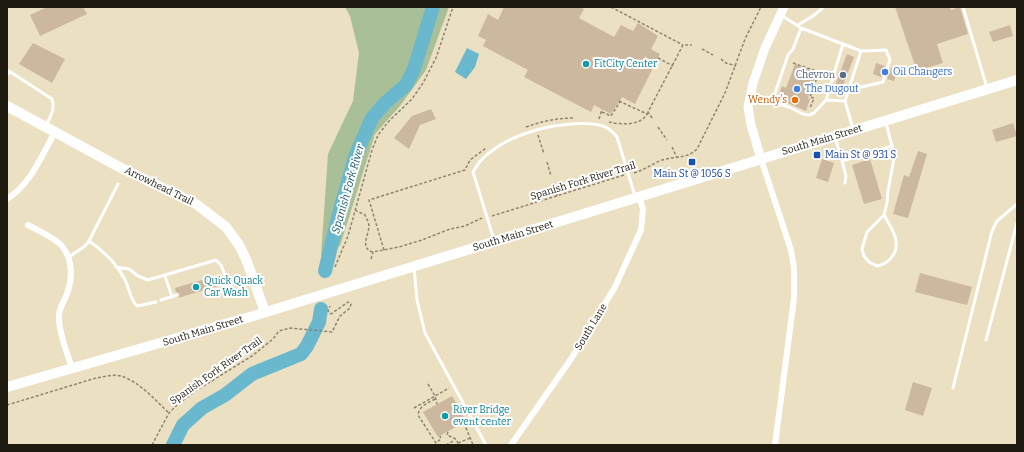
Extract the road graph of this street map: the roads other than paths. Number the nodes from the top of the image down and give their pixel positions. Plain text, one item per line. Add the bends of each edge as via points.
1 (823, 7) edge
2 (963, 7) edge
3 (781, 10) edge
4 (799, 26) junction
5 (843, 44) junction
6 (862, 51) junction
7 (8, 71) edge
8 (7, 75) edge
9 (1017, 80) edge
10 (849, 90) junction
11 (988, 90) junction
12 (826, 100) junction
13 (845, 101) junction
14 (7, 106) edge
15 (886, 121) junction
16 (45, 127) junction
17 (854, 131) junction
18 (55, 132) junction
19 (834, 136) junction
20 (892, 146) junction
21 (761, 159) junction
22 (842, 161) junction
23 (845, 183) dead end
24 (118, 184) dead end
25 (637, 198) junction
26 (7, 199) edge
27 (1017, 204) edge
28 (884, 215) junction
29 (1017, 223) edge
30 (28, 225) dead end
31 (89, 241) junction
32 (494, 242) junction
33 (68, 258) junction
34 (414, 266) junction
35 (116, 267) junction
36 (165, 276) junction
37 (217, 283) dead end
38 (177, 296) dead end
39 (172, 297) junction
40 (161, 300) dead end
41 (156, 302) dead end
42 (264, 312) junction
43 (986, 340) dead end
44 (72, 368) junction
45 (7, 388) edge
46 (952, 388) dead end
47 (486, 445) edge
48 (511, 445) edge
49 (775, 445) edge

1 - 4 lane
2 - 11 lane
3 - 4 lane
3 - 21 street via 764,48 748,107
4 - 5 lane
4 - 12 lane via 774,100 780,106 809,115
5 - 6 lane
5 - 12 lane
6 - 10 lane
6 - 10 lane via 886,50 890,60 883,82
7 - 8 lane
7 - 16 lane via 52,99 53,111
9 - 11 main road, South Main Street
10 - 13 lane
11 - 15 main road, South Main Street
12 - 13 lane
13 - 17 lane
14 - 16 main road, Arrowhead Trail
15 - 17 main road, South Main Street
15 - 20 lane
16 - 18 main road, Arrowhead Trail
17 - 19 main road, South Main Street
18 - 26 street via 29,178
18 - 42 main road, Arrowhead Trail via 123,169 196,204 226,227 246,259
19 - 21 main road, South Main Street
19 - 22 lane
20 - 22 lane
20 - 28 lane via 894,158
21 - 25 main road, South Main Street
21 - 49 street via 791,250 794,268 794,298
22 - 23 lane
24 - 31 lane
25 - 32 main road, South Main Street
25 - 32 lane via 617,137 612,131 602,126 576,124 556,125 530,132 488,154 473,172
25 - 48 street, South Lane via 643,208 641,230 615,287 571,359
27 - 46 lane via 997,220 992,231
28 - 28 lane via 867,232 862,248 864,256 877,266 890,260 896,242
29 - 43 lane
30 - 33 street via 61,245
31 - 33 lane
31 - 35 lane
32 - 34 main road, South Main Street
33 - 44 street via 72,270 71,277 59,320
34 - 42 main road, South Main Street
34 - 47 lane via 417,300 425,333
35 - 36 lane via 129,269 148,280
35 - 41 lane via 137,306
36 - 37 lane via 216,260 226,278
36 - 39 lane
38 - 39 lane
39 - 40 lane
42 - 44 main road, South Main Street
44 - 45 main road, South Main Street

